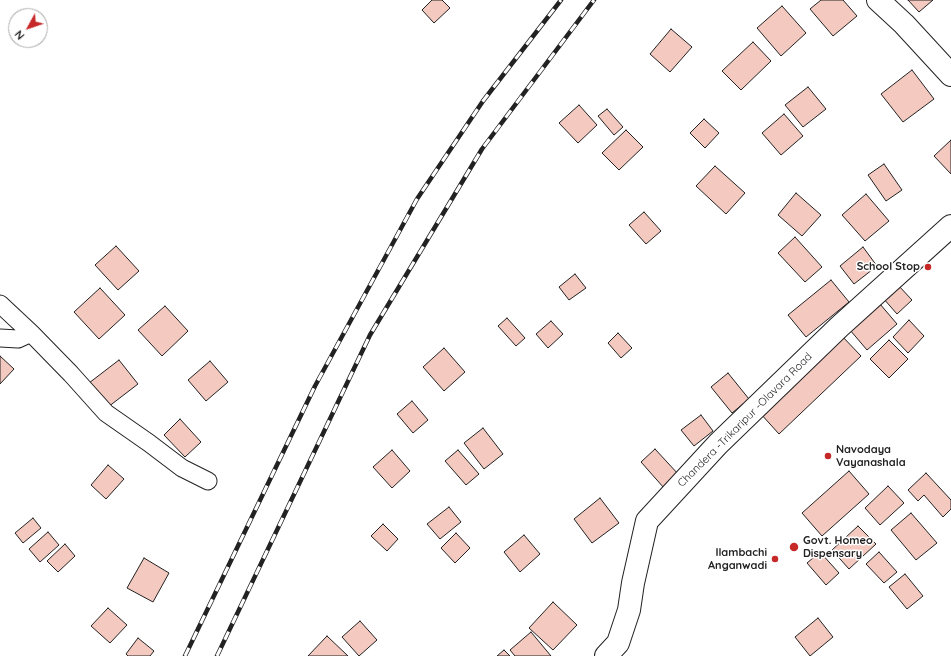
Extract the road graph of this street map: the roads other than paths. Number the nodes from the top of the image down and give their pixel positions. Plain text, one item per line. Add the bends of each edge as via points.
1 (878, 0) edge
2 (951, 74) edge
3 (951, 226) edge
4 (0, 304) edge
5 (31, 333) junction
6 (0, 338) edge
7 (208, 481) dead end
8 (606, 656) edge

1 - 2 main road
3 - 8 main road, Chandera -Trikaripur -Olavara Road via 838,327 730,432 647,521 629,610 618,643
4 - 5 street
5 - 6 street via 18,339
5 - 7 street via 106,413 182,468

